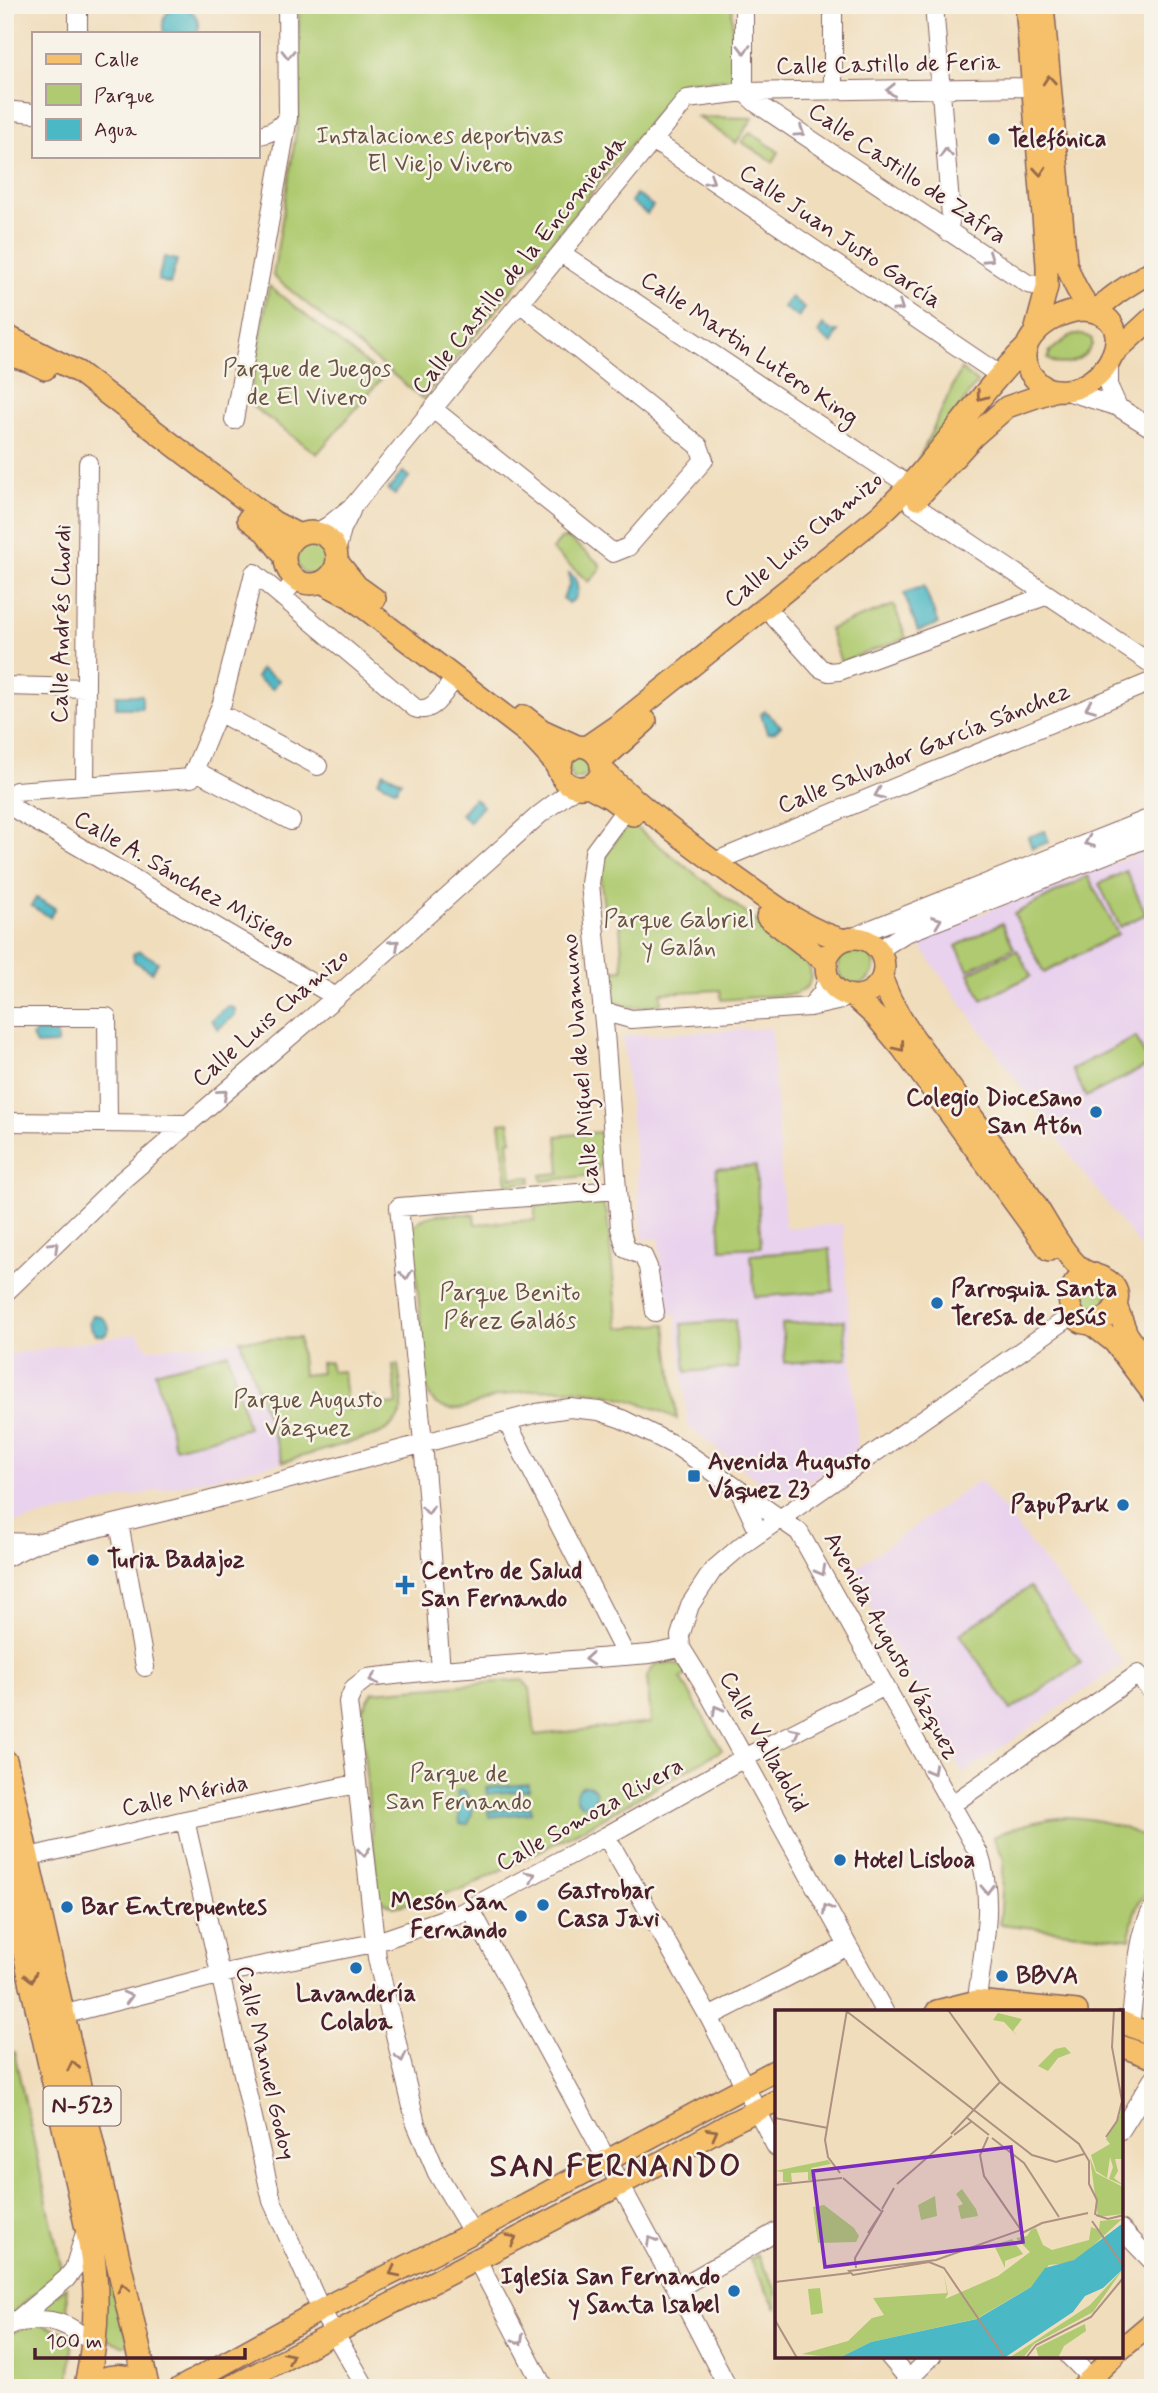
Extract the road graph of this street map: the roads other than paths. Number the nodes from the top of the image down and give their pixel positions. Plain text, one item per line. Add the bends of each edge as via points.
1 (78, 5) edge
2 (287, 5) edge
3 (744, 5) edge
4 (833, 5) edge
5 (934, 5) edge
6 (1026, 5) edge
7 (1043, 5) edge
8 (78, 32) edge
9 (1033, 87) junction
10 (941, 89) junction
11 (833, 90) junction
12 (744, 92) junction
13 (5, 110) edge
14 (288, 110) junction
15 (32, 113) edge
16 (259, 135) edge
17 (654, 141) junction
18 (948, 232) junction
19 (561, 253) junction
20 (1153, 270) edge
21 (1047, 287) junction
22 (520, 303) junction
23 (1098, 307) junction
24 (1153, 317) edge
25 (5, 335) edge
26 (1031, 339) junction
27 (5, 354) edge
28 (1112, 358) junction
29 (998, 374) junction
30 (1059, 390) junction
31 (1118, 407) junction
32 (433, 409) junction
33 (234, 420) dead end
34 (1153, 429) edge
35 (88, 463) dead end
36 (911, 495) junction
37 (354, 505) junction
38 (308, 534) junction
39 (285, 557) junction
40 (336, 557) junction
41 (296, 579) junction
42 (321, 582) junction
43 (1048, 595) junction
44 (282, 597) junction
45 (774, 617) junction
46 (1153, 665) edge
47 (455, 678) junction
48 (1153, 681) edge
49 (5, 685) edge
50 (86, 688) junction
51 (218, 712) junction
52 (591, 755) junction
53 (318, 766) dead end
54 (194, 770) junction
55 (560, 771) junction
56 (85, 786) junction
57 (582, 787) junction
58 (7, 805) edge
59 (625, 810) junction
60 (539, 815) junction
61 (1153, 817) edge
62 (291, 821) dead end
63 (1153, 836) edge
64 (714, 862) junction
65 (849, 939) junction
66 (882, 955) junction
67 (827, 970) junction
68 (882, 978) junction
69 (851, 996) junction
70 (336, 997) junction
71 (810, 1007) junction
72 (603, 1012) junction
73 (5, 1017) edge
74 (631, 1018) junction
75 (605, 1038) junction
76 (5, 1122) edge
77 (108, 1123) junction
78 (189, 1124) junction
79 (617, 1190) junction
80 (1094, 1274) junction
81 (5, 1293) edge
82 (1116, 1308) junction
83 (1078, 1311) junction
84 (656, 1312) dead end
85 (1153, 1373) edge
86 (1153, 1394) edge
87 (507, 1422) junction
88 (423, 1442) junction
89 (737, 1487) junction
90 (780, 1517) junction
91 (119, 1523) junction
92 (759, 1533) junction
93 (5, 1542) edge
94 (36, 1543) junction
95 (5, 1558) edge
96 (681, 1648) junction
97 (626, 1656) junction
98 (145, 1667) dead end
99 (441, 1670) junction
100 (885, 1686) junction
101 (1153, 1693) edge
102 (744, 1758) junction
103 (5, 1762) edge
104 (356, 1784) junction
105 (951, 1805) junction
106 (185, 1820) junction
107 (606, 1836) junction
108 (15, 1860) edge
109 (470, 1908) junction
110 (1153, 1908) edge
111 (374, 1943) junction
112 (848, 1946) junction
113 (220, 1976) junction
114 (977, 2006) edge
115 (883, 2010) edge
116 (945, 2010) edge
117 (1057, 2010) edge
118 (62, 2015) junction
119 (709, 2017) junction
120 (1126, 2023) edge
121 (1153, 2035) edge
122 (1123, 2047) edge
123 (1153, 2058) edge
124 (775, 2071) edge
125 (1153, 2079) edge
126 (745, 2087) junction
127 (767, 2105) edge
128 (1123, 2127) edge
129 (775, 2142) edge
130 (607, 2159) junction
131 (620, 2185) junction
132 (87, 2226) junction
133 (472, 2231) junction
134 (1123, 2231) edge
135 (775, 2233) edge
136 (476, 2258) junction
137 (1153, 2262) edge
138 (677, 2289) junction
139 (321, 2310) junction
140 (1153, 2322) edge
141 (10, 2326) edge
142 (336, 2333) junction
143 (83, 2336) dead end
144 (1123, 2348) edge
145 (892, 2358) edge
146 (931, 2358) edge
147 (1070, 2358) edge
148 (1112, 2358) edge
149 (1085, 2382) edge
150 (912, 2384) edge
151 (536, 2385) edge
152 (88, 2388) edge
153 (145, 2388) edge
154 (180, 2388) edge
155 (229, 2388) edge
156 (366, 2388) edge
157 (728, 2388) edge

1 - 8 street
2 -> 14 street
3 -> 12 street
4 - 11 street
5 - 10 street
6 - 9 main road
23 -> 7 main road via 1083,301 1066,263
9 - 10 street, Calle Castillo de Feria
9 -> 21 main road
10 -> 11 street, Calle Castillo de Feria
18 -> 10 street via 951,217
11 - 12 street, Calle Castillo de Feria
12 - 17 street, Calle Castillo de la Encomienda via 687,99
12 -> 18 street, Calle Castillo de Zafra
13 - 15 street
14 - 16 street via 280,127
14 - 33 street
17 - 19 street, Calle Castillo de la Encomienda
17 -> 29 street, Calle Juan Justo García
18 -> 21 street, Calle Castillo de Zafra via 1028,284
19 - 22 street, Calle Castillo de la Encomienda
19 - 36 street, Calle Martin Lutero King
20 - 23 main road
21 - 26 main road
22 - 32 street, Calle Castillo de la Encomienda
22 - 32 street via 699,446 704,460 628,547 613,552
23 - 26 main road via 1061,313
23 - 28 main road via 1114,329
24 - 28 main road
25 - 38 main road via 78,372 274,522
26 - 29 main road, Calle Luis Chamizo
26 - 30 main road via 1025,360 1031,375 1042,385
27 - 39 main road via 28,360 80,390 265,532
28 - 30 main road via 1090,382
28 - 31 street via 1109,387
29 -> 36 main road, Calle Luis Chamizo
30 - 31 street
30 - 36 main road, Calle Luis Chamizo via 1007,407
31 - 34 street
32 - 37 street, Calle Castillo de la Encomienda
35 - 50 street, Calle Andrés Chordi
36 - 43 street, Calle Martin Lutero King
36 - 45 main road, Calle Luis Chamizo
36 - 52 main road, Calle Luis Chamizo via 618,725
37 - 38 street, Calle Castillo de la Encomienda via 328,526
37 - 40 street, Calle Castillo de la Encomienda
38 - 39 main road via 288,546
38 - 40 main road via 330,541
39 - 41 main road
40 - 42 main road via 333,572
40 - 52 main road via 357,586 512,707 542,730
41 - 42 main road via 308,584
41 - 44 street
42 - 47 main road via 350,597
43 - 45 street via 829,672 820,668
43 - 46 street, Calle Martin Lutero King
44 - 47 street via 419,710 431,708
44 - 51 street via 254,573
45 - 52 main road, Calle Luis Chamizo via 626,737
47 - 55 main road via 526,732
48 -> 64 street, Calle Salvador García Sánchez
49 - 50 street
50 - 56 street, Calle Andrés Chordi
51 - 53 street
51 - 54 street
52 - 55 main road via 563,755
52 - 57 main road via 597,779
52 - 64 main road via 624,792
54 - 56 street via 191,778
54 - 62 street
55 - 57 main road via 565,782
55 - 60 street
56 - 58 street via 16,791
57 - 59 main road
57 - 60 street, Calle Luis Chamizo
58 - 70 street, Calle A. Sánchez Misiego
59 - 67 main road
59 - 72 street, Calle Miguel de Unamuno via 594,852 591,864
70 -> 60 street, Calle Luis Chamizo
61 -> 65 street
66 -> 63 street via 885,946 904,934
64 - 65 main road via 795,920 828,936
65 - 66 main road via 870,942
65 - 67 main road via 833,948
66 - 68 main road
67 - 69 main road via 834,986
67 - 71 street via 822,993
68 - 69 main road via 872,990
68 - 80 main road via 898,1012 1066,1251 1083,1270
69 - 71 street
69 -> 83 main road via 902,1048 993,1171 1062,1268
78 -> 70 street, Calle Luis Chamizo
71 - 74 street
72 - 74 street
72 - 75 street, Calle Miguel de Unamuno
73 - 77 street via 107,1017
74 - 75 street
75 - 79 street, Calle Miguel de Unamuno
76 - 77 street
77 - 78 street
81 -> 78 street, Calle Luis Chamizo via 118,1184
79 - 84 street, Calle Miguel de Unamuno via 626,1249 643,1256
79 -> 88 street via 399,1207
80 - 82 main road via 1107,1278 1116,1288
80 - 83 main road via 1076,1282
82 - 83 main road via 1103,1322
82 - 85 main road
83 - 86 main road via 1114,1342
83 - 90 street
87 - 88 street, Avenida Augusto Vázquez
87 - 89 street, Avenida Augusto Vázquez via 570,1408 599,1411 662,1438
87 - 97 street
88 - 91 street, Avenida Augusto Vázquez
88 -> 99 street
89 - 90 street, Avenida Augusto Vázquez
89 - 92 street
90 - 92 street
90 -> 100 street, Avenida Augusto Vázquez via 799,1532
91 - 94 street, Avenida Augusto Vázquez
91 - 98 street
92 - 96 street via 713,1570 690,1605
93 - 94 street, Avenida Augusto Vázquez
94 - 95 street, Avenida Augusto Vázquez
96 - 97 street
102 -> 96 street, Calle Valladolid
97 -> 99 street
99 -> 104 street via 367,1678 354,1688 348,1702
102 -> 100 street, Calle Somoza Rivera
100 -> 105 street, Avenida Augusto Vázquez
101 - 105 street via 1138,1674
102 - 107 street, Calle Somoza Rivera
112 -> 102 street, Calle Valladolid
103 - 108 highway, N-523
104 - 106 street, Calle Mérida
104 -> 111 street
105 -> 114 street, Avenida Augusto Vázquez via 987,1876 988,1917
106 - 108 street, Calle Mérida
106 - 113 street, Calle Manuel Godoy
109 -> 107 street, Calle Somoza Rivera
107 - 119 street
108 - 118 highway, N-523
108 -> 132 highway, N-523 via 26,1924 24,1947
109 - 111 street, Calle Somoza Rivera
109 - 130 street
110 - 120 street via 1147,1917
111 - 113 street, Calle Somoza Rivera
111 -> 133 street via 416,2124 437,2173
112 - 115 street, Calle Valladolid
112 - 119 street
118 -> 113 street, Calle Somoza Rivera
113 - 139 street, Calle Manuel Godoy via 272,2201
114 - 116 main road
114 - 117 main road
153 -> 118 highway, N-523
119 - 126 street
120 - 121 main road
122 - 123 main road
124 - 126 main road
125 - 128 street
126 - 127 street
126 - 130 main road
127 - 129 street
131 -> 127 main road
130 - 131 street
130 - 133 main road
136 -> 131 main road
138 -> 131 street
132 - 141 street via 74,2269
132 - 152 highway, N-523 via 96,2276
133 -> 139 main road
134 - 137 street
135 - 138 street
136 - 142 main road
136 -> 151 street
138 - 157 street
139 - 142 street, Calle Manuel Godoy
139 - 154 main road
140 - 144 main road
141 - 143 street via 35,2319 59,2321
155 -> 142 main road
142 - 156 street, Calle Manuel Godoy
145 - 150 street
146 - 150 street
147 - 149 street
148 - 149 main road
152 - 153 highway, N-523 via 119,2376

